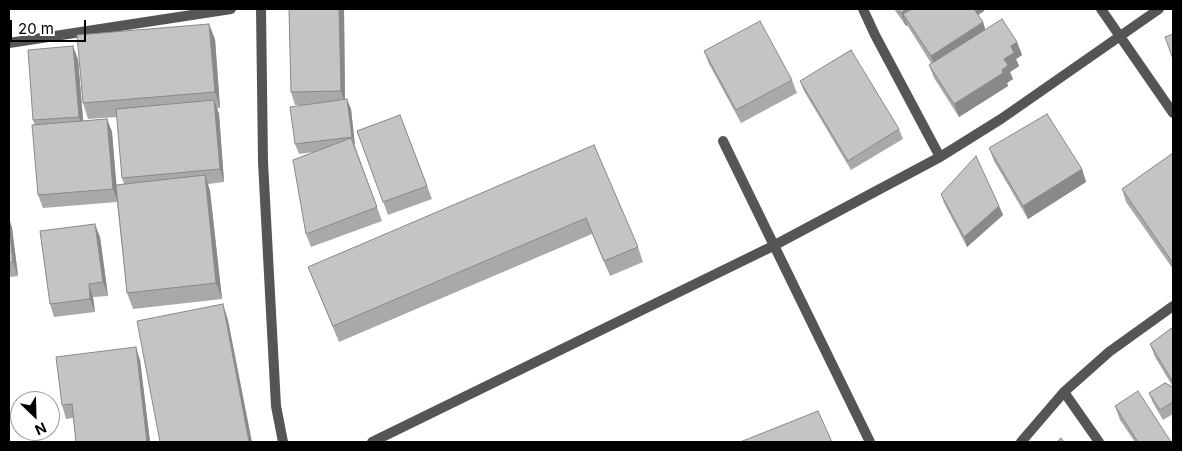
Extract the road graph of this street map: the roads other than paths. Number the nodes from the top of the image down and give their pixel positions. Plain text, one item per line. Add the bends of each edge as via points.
1 (231, 9) edge
2 (261, 9) edge
3 (863, 9) edge
4 (1101, 9) edge
5 (1159, 9) edge
6 (1119, 35) junction
7 (9, 43) edge
8 (1173, 114) edge
9 (723, 141) dead end
10 (940, 157) junction
11 (773, 246) junction
12 (1173, 306) edge
13 (1064, 392) junction
14 (283, 442) edge
15 (372, 442) edge
16 (870, 442) edge
17 (1021, 442) edge
18 (1099, 442) edge

1 - 7 street
2 - 14 street via 264,172 276,406
3 - 10 street
4 - 6 street
5 - 6 street
6 - 8 street
6 - 10 street via 1001,119
9 - 11 street
10 - 11 street
11 - 15 street
11 - 16 street
12 - 13 street via 1110,352
13 - 17 street
13 - 18 street

